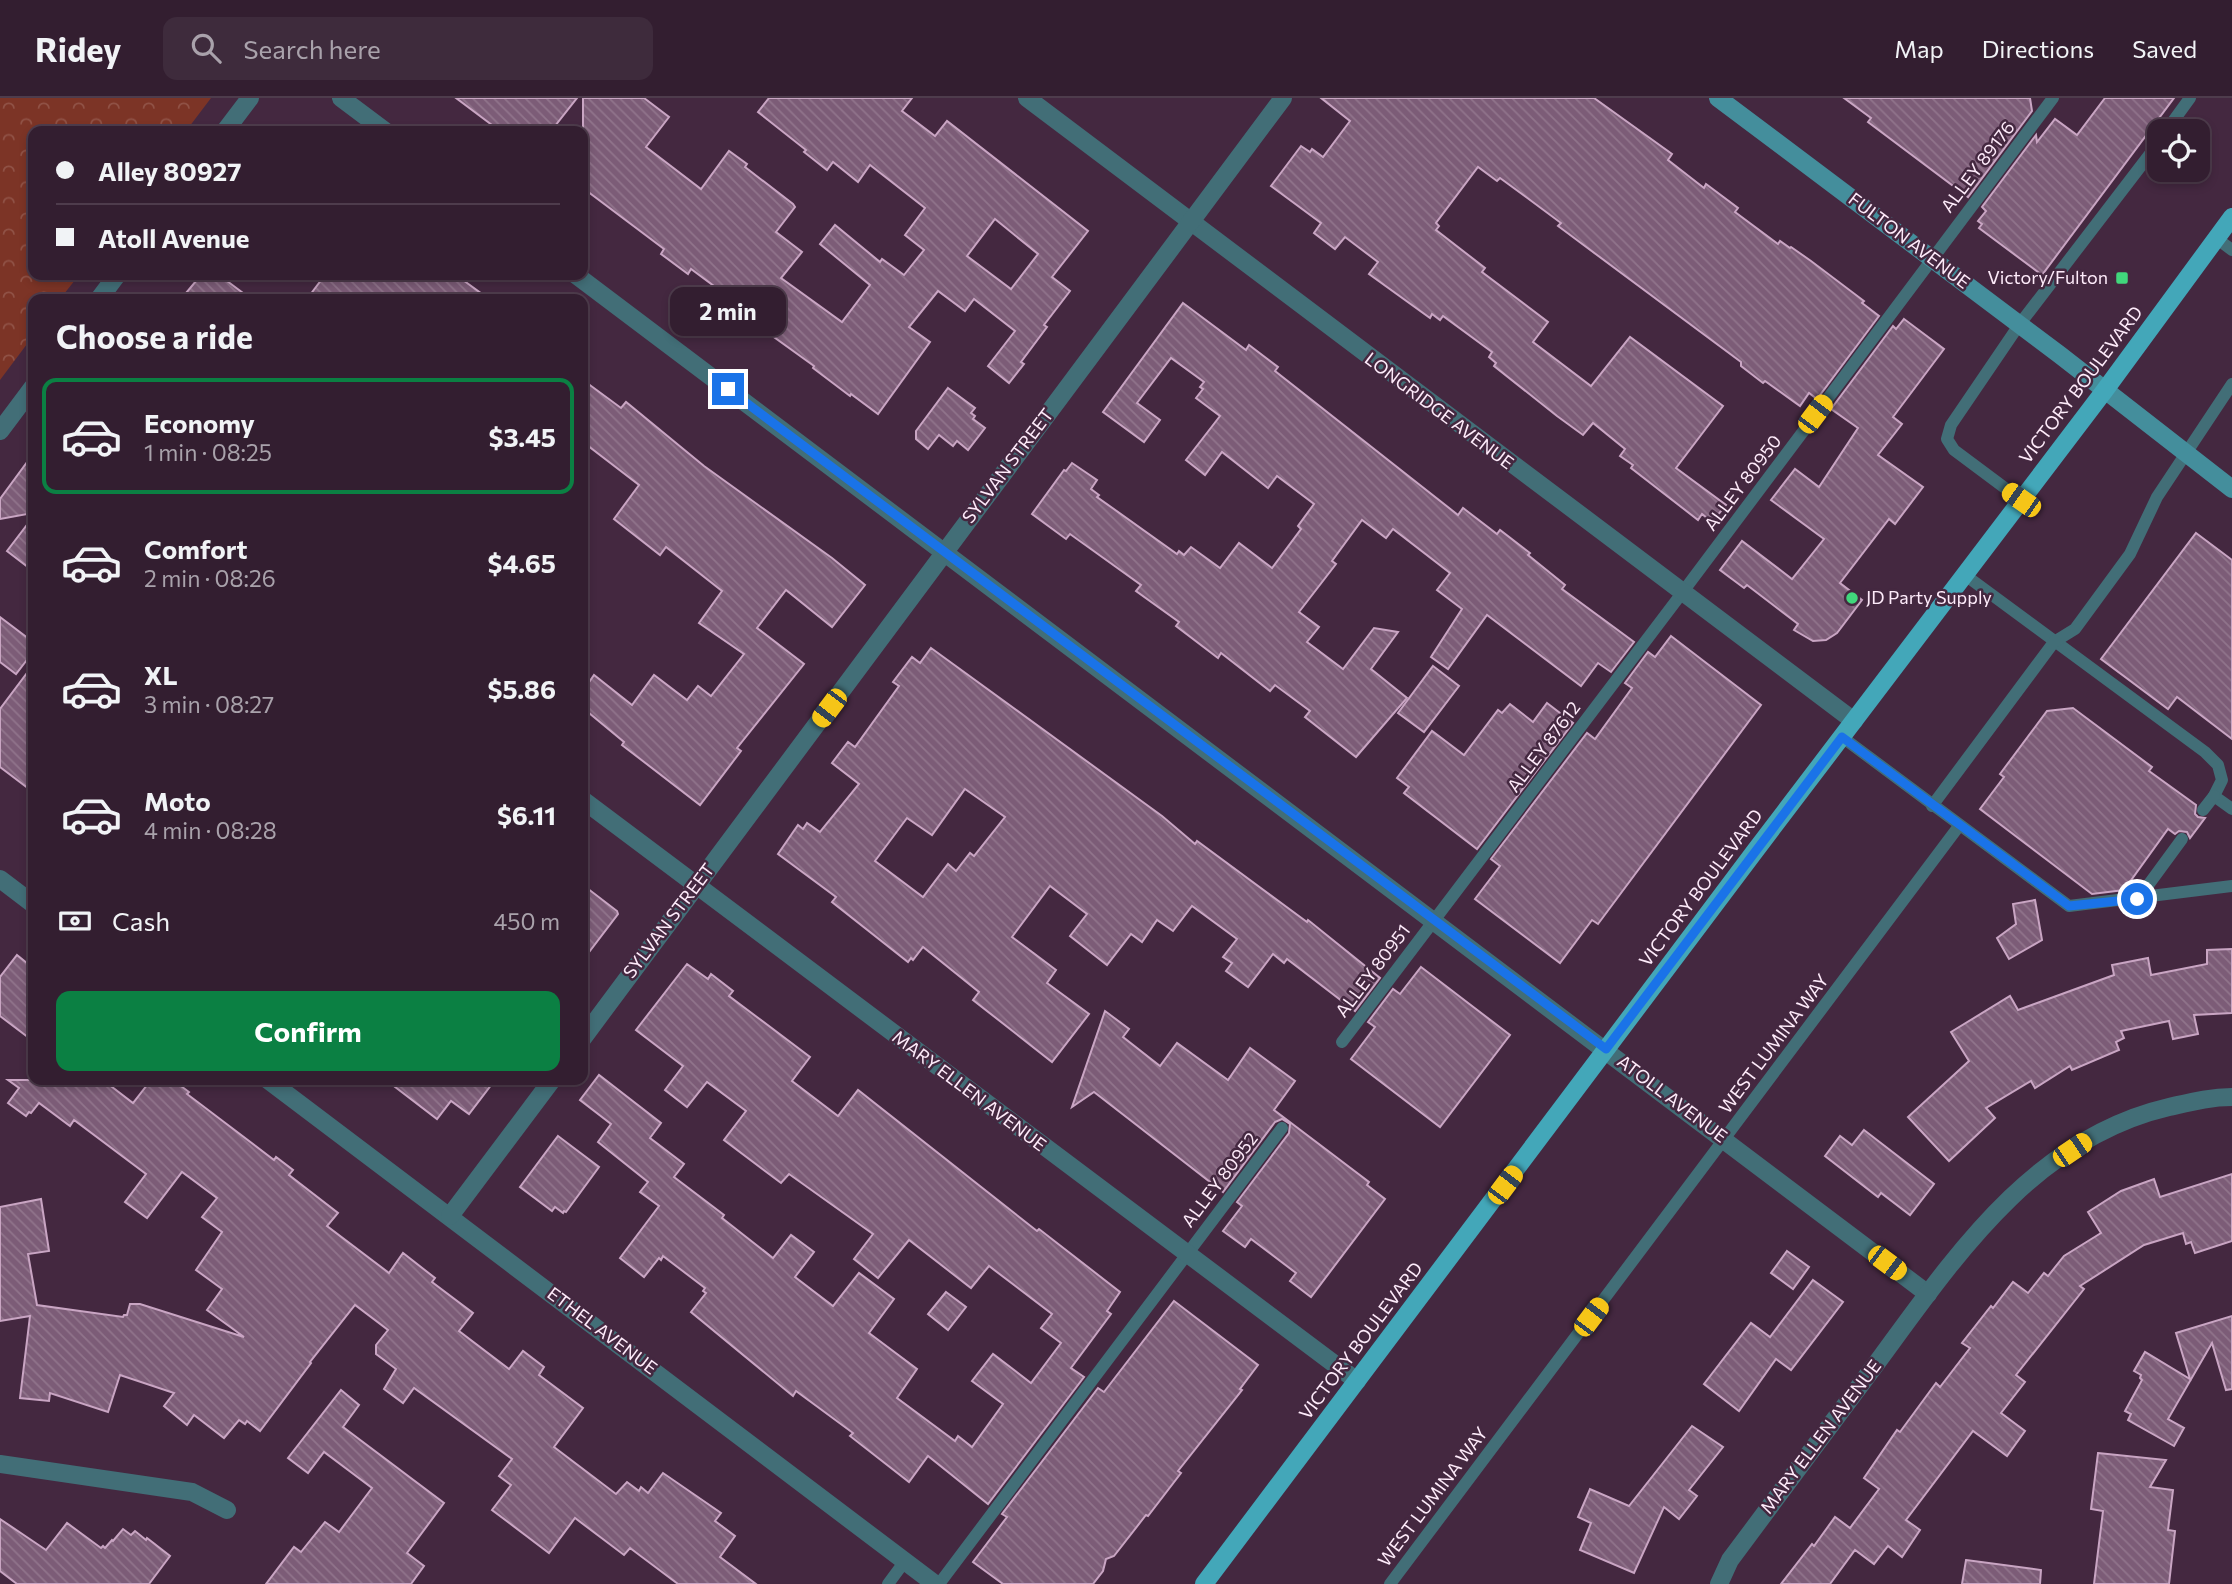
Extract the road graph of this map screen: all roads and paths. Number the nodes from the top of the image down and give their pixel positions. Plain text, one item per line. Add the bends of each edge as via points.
1 (250, 98) edge
2 (341, 98) edge
3 (1027, 98) edge
4 (1283, 98) edge
5 (1718, 98) edge
6 (2053, 98) edge
7 (2190, 98) edge
8 (2175, 119) edge
9 (229, 126) edge
10 (378, 126) edge
11 (2147, 158) edge
12 (2232, 217) edge
13 (1189, 222) junction
14 (2216, 238) junction
15 (2232, 250) edge
16 (1932, 258) junction
17 (583, 280) edge
18 (2019, 325) junction
19 (2232, 384) edge
20 (2105, 390) junction
21 (28, 394) edge
22 (0, 430) edge
23 (2185, 453) junction
24 (2232, 489) edge
25 (2021, 500) junction
26 (945, 552) junction
27 (1965, 575) junction
28 (1682, 593) junction
29 (2054, 642) junction
30 (1854, 721) junction
31 (1842, 737) junction
32 (2214, 796) junction
33 (588, 804) edge
34 (1932, 806) junction
35 (2232, 809) edge
36 (2203, 810) dead end
37 (1959, 826) junction
38 (2182, 839) dead end
39 (0, 878) edge
40 (696, 886) junction
41 (2232, 886) edge
42 (2137, 899) junction
43 (28, 900) edge
44 (1433, 921) junction
45 (588, 1031) edge
46 (1342, 1042) dead end
47 (1606, 1049) junction
48 (275, 1085) edge
49 (548, 1085) edge
50 (2232, 1097) edge
51 (1282, 1128) dead end
52 (1725, 1139) junction
53 (450, 1216) junction
54 (1186, 1254) junction
55 (1928, 1294) junction
56 (1357, 1381) junction
57 (0, 1464) edge
58 (227, 1510) dead end
59 (905, 1561) junction
60 (888, 1584) edge
61 (937, 1584) edge
62 (1204, 1584) edge
63 (1390, 1584) edge
64 (1719, 1584) edge

1 - 9 street
2 - 10 street
3 - 13 street, LONGRIDGE AVENUE
4 - 13 street, SYLVAN STREET
5 - 16 street, FULTON AVENUE
6 - 16 lane, ALLEY 89176
7 - 8 lane
11 - 18 lane
12 - 14 main road, VICTORY BOULEVARD
13 - 26 street, SYLVAN STREET
13 - 28 street, LONGRIDGE AVENUE
14 - 15 lane
14 - 20 main road, VICTORY BOULEVARD
16 - 18 street, FULTON AVENUE
16 - 28 lane, ALLEY 80950
17 - 26 street, ATOLL AVENUE
18 - 20 street, FULTON AVENUE
18 - 25 lane via 1966,401 1947,439 1954,450
19 - 23 lane
20 - 23 street, FULTON AVENUE
20 - 25 main road, VICTORY BOULEVARD
21 - 22 street
23 - 24 street, FULTON AVENUE
23 - 29 lane via 2157,497 2130,554 2075,629
25 - 27 main road, VICTORY BOULEVARD
26 - 40 street, SYLVAN STREET
26 - 44 street, ATOLL AVENUE
27 - 29 lane
27 - 30 main road, VICTORY BOULEVARD
28 - 30 street, LONGRIDGE AVENUE
28 - 44 lane, ALLEY 87612
29 - 32 lane via 2205,752 2218,765 2222,780
29 - 34 lane
30 - 31 main road, VICTORY BOULEVARD
31 - 34 lane
31 - 47 main road, VICTORY BOULEVARD
32 - 35 lane
32 - 36 lane
33 - 40 street, MARY ELLEN AVENUE
34 - 37 lane
37 - 42 lane via 2069,906
37 - 52 lane, WEST LUMINA WAY
38 - 42 lane
39 - 43 street
40 - 45 street, SYLVAN STREET
40 - 54 street, MARY ELLEN AVENUE
41 - 42 lane
44 - 46 lane, ALLEY 80951
44 - 47 street, ATOLL AVENUE
47 - 52 street, ATOLL AVENUE
47 - 56 main road, VICTORY BOULEVARD
48 - 53 street, ETHEL AVENUE
49 - 53 street
50 - 55 street via 2147,1112 2090,1137 2035,1174 1988,1218
51 - 54 lane, ALLEY 80952
52 - 55 street, ATOLL AVENUE
52 - 63 lane, WEST LUMINA WAY
53 - 59 street, ETHEL AVENUE
54 - 56 street, MARY ELLEN AVENUE
54 - 61 lane, ALLEY 80952
55 - 64 street, MARY ELLEN AVENUE via 1730,1560
56 - 62 main road, VICTORY BOULEVARD
57 - 58 street via 192,1492
59 - 60 lane
59 - 61 street, ETHEL AVENUE

